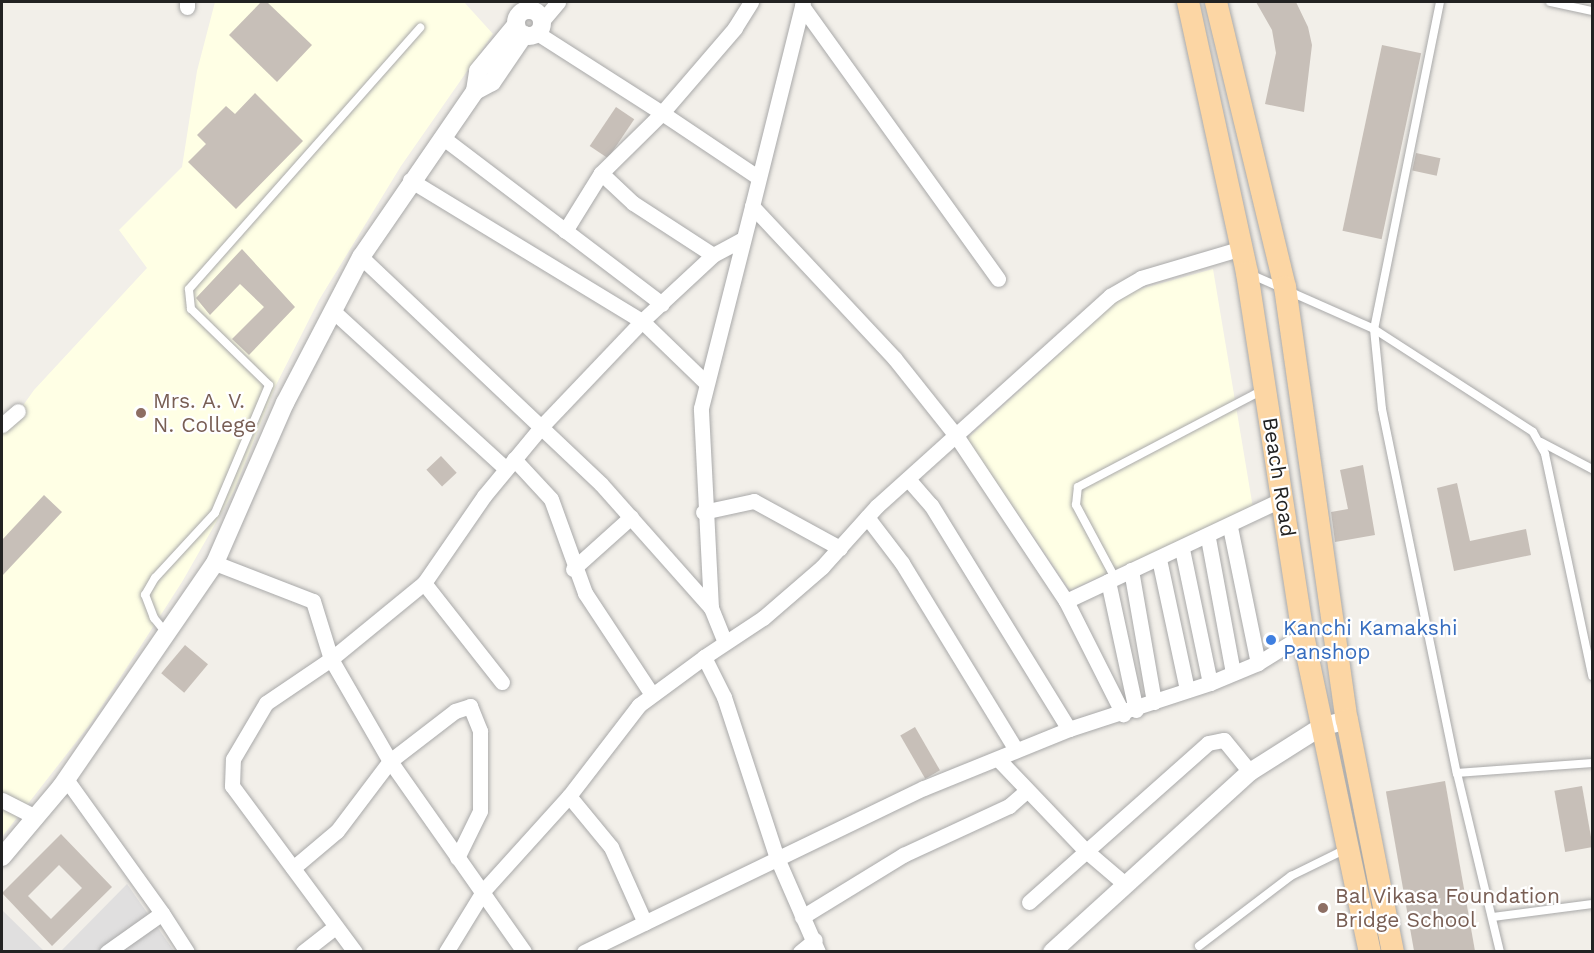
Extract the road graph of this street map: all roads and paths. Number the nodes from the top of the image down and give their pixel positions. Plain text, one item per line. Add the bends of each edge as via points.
1 (558, 2) edge
2 (751, 2) edge
3 (1188, 2) edge
4 (1216, 2) edge
5 (1440, 2) edge
6 (1550, 2) edge
7 (802, 4) edge
8 (1593, 11) edge
9 (528, 18) edge
10 (420, 28) dead end
11 (662, 112) junction
12 (442, 136) junction
13 (601, 173) junction
14 (756, 176) junction
15 (410, 180) junction
16 (752, 206) junction
17 (565, 231) junction
18 (741, 240) junction
19 (1242, 248) junction
20 (713, 255) junction
21 (361, 257) junction
22 (1247, 273) junction
23 (998, 279) dead end
24 (1286, 287) junction
25 (662, 304) junction
26 (333, 312) junction
27 (642, 321) junction
28 (1374, 329) junction
29 (705, 382) junction
30 (1265, 388) junction
31 (18, 411) dead end
32 (2, 425) edge
33 (541, 427) junction
34 (957, 437) junction
35 (1541, 442) junction
36 (510, 464) junction
37 (1593, 469) edge
38 (908, 479) junction
39 (1283, 499) junction
40 (703, 512) junction
41 (631, 517) junction
42 (867, 517) junction
43 (1230, 527) junction
44 (1208, 538) junction
45 (840, 548) junction
46 (1182, 549) junction
47 (1159, 559) junction
48 (215, 562) junction
49 (573, 569) junction
50 (1131, 570) junction
51 (1111, 580) junction
52 (424, 583) junction
53 (1066, 601) junction
54 (711, 608) junction
55 (168, 635) junction
56 (1303, 635) junction
57 (724, 640) junction
58 (704, 657) junction
59 (331, 659) junction
60 (1258, 663) junction
61 (1233, 673) junction
62 (1593, 676) edge
63 (502, 681) dead end
64 (1210, 683) junction
65 (1187, 690) junction
66 (651, 693) junction
67 (1154, 702) junction
68 (1129, 712) junction
69 (1347, 720) junction
70 (1321, 727) junction
71 (1069, 729) junction
72 (1016, 750) junction
73 (998, 759) junction
74 (390, 761) junction
75 (1593, 762) edge
76 (1250, 772) junction
77 (1457, 773) junction
78 (66, 780) junction
79 (1026, 791) junction
80 (569, 796) junction
81 (2, 800) edge
82 (36, 817) junction
83 (1348, 849) junction
84 (1085, 850) junction
85 (2, 857) edge
86 (457, 858) junction
87 (777, 858) junction
88 (293, 868) junction
89 (1125, 884) junction
90 (484, 890) junction
91 (1029, 903) dead end
92 (1593, 904) edge
93 (162, 913) junction
94 (802, 916) junction
95 (1493, 917) junction
96 (645, 923) junction
97 (335, 927) junction
98 (817, 946) edge
99 (1199, 946) dead end
100 (107, 951) edge
101 (187, 951) edge
102 (303, 951) edge
103 (355, 951) edge
104 (446, 951) edge
105 (524, 951) edge
106 (584, 951) edge
107 (800, 951) edge
108 (1052, 951) edge
109 (1370, 951) edge
110 (1393, 951) edge
111 (1500, 951) edge

1 - 9 street
2 - 11 street via 735,28
3 - 19 main road, Beach Road
4 - 24 main road, Beach Road
5 - 28 lane
6 - 8 lane
7 - 14 street
7 - 23 street
9 - 11 street
9 - 12 street via 492,82 475,91
10 - 55 lane via 189,290 191,309 269,385 215,513 155,578 146,596 154,618
11 - 13 street
11 - 14 street
12 - 15 street
12 - 17 street
13 - 17 street
13 - 20 street via 633,203
14 - 16 street
15 - 21 street
15 - 27 street
16 - 18 street
16 - 34 street via 895,359
17 - 25 street
18 - 20 street
18 - 29 street
19 - 22 main road, Beach Road
19 - 34 street via 1126,285
20 - 25 street
21 - 26 street
21 - 33 street
22 - 24 lane
22 - 30 main road, Beach Road
24 - 28 lane
24 - 69 main road, Beach Road
25 - 27 street
26 - 36 street
26 - 48 street via 285,403
27 - 29 street
27 - 33 street
28 - 35 lane
28 - 77 lane via 1383,409
29 - 40 street via 701,408
30 - 39 main road, Beach Road
30 - 51 lane via 1078,487 1076,505
31 - 32 street
33 - 36 street
33 - 41 street
34 - 38 street
34 - 53 street
35 - 37 lane
35 - 62 lane
36 - 49 street via 551,499
36 - 52 street
38 - 42 street
38 - 71 street via 931,505
39 - 43 street
39 - 56 main road, Beach Road
40 - 45 street via 754,501
40 - 54 street
41 - 49 street
41 - 54 street
42 - 45 street
42 - 72 street via 902,563
43 - 44 street
43 - 60 street
44 - 46 street
44 - 61 street
45 - 57 street via 763,618
46 - 47 street
46 - 64 street
47 - 50 street
47 - 65 street
48 - 55 street
48 - 59 street via 313,601
49 - 66 street
50 - 51 street
50 - 67 street
51 - 53 street
51 - 68 street
52 - 59 street
52 - 63 street
53 - 68 street
54 - 57 street
55 - 78 street
56 - 60 street
56 - 70 main road, Beach Road
57 - 58 street
58 - 66 street
58 - 87 street via 724,697
59 - 74 street
59 - 88 street via 266,703 229,769 232,786
60 - 61 street
61 - 64 street
64 - 65 street
65 - 67 street
66 - 80 street
67 - 68 street
68 - 71 street
69 - 70 street
69 - 110 main road, Beach Road
70 - 76 street
70 - 83 main road, Beach Road
71 - 72 street
72 - 73 street
73 - 79 street
73 - 87 street via 924,788
74 - 86 street
74 - 86 street via 455,711 470,706 480,731 480,811
74 - 88 street via 337,831
75 - 77 lane
76 - 84 street via 1224,740 1208,743
76 - 89 street
77 - 95 lane
78 - 82 street
78 - 93 street
79 - 84 street
79 - 94 street via 1009,806 903,855
80 - 90 street
80 - 96 street via 612,847
81 - 82 street
82 - 85 street
83 - 99 lane via 1291,876
83 - 109 main road, Beach Road
84 - 89 street
84 - 91 street
86 - 90 street
87 - 94 street
87 - 96 street
88 - 97 street
89 - 108 street
90 - 104 street
90 - 105 street
92 - 95 lane
93 - 100 street
93 - 101 street
94 - 98 street
95 - 111 lane
96 - 106 street
97 - 102 street
97 - 103 street
98 - 107 street

